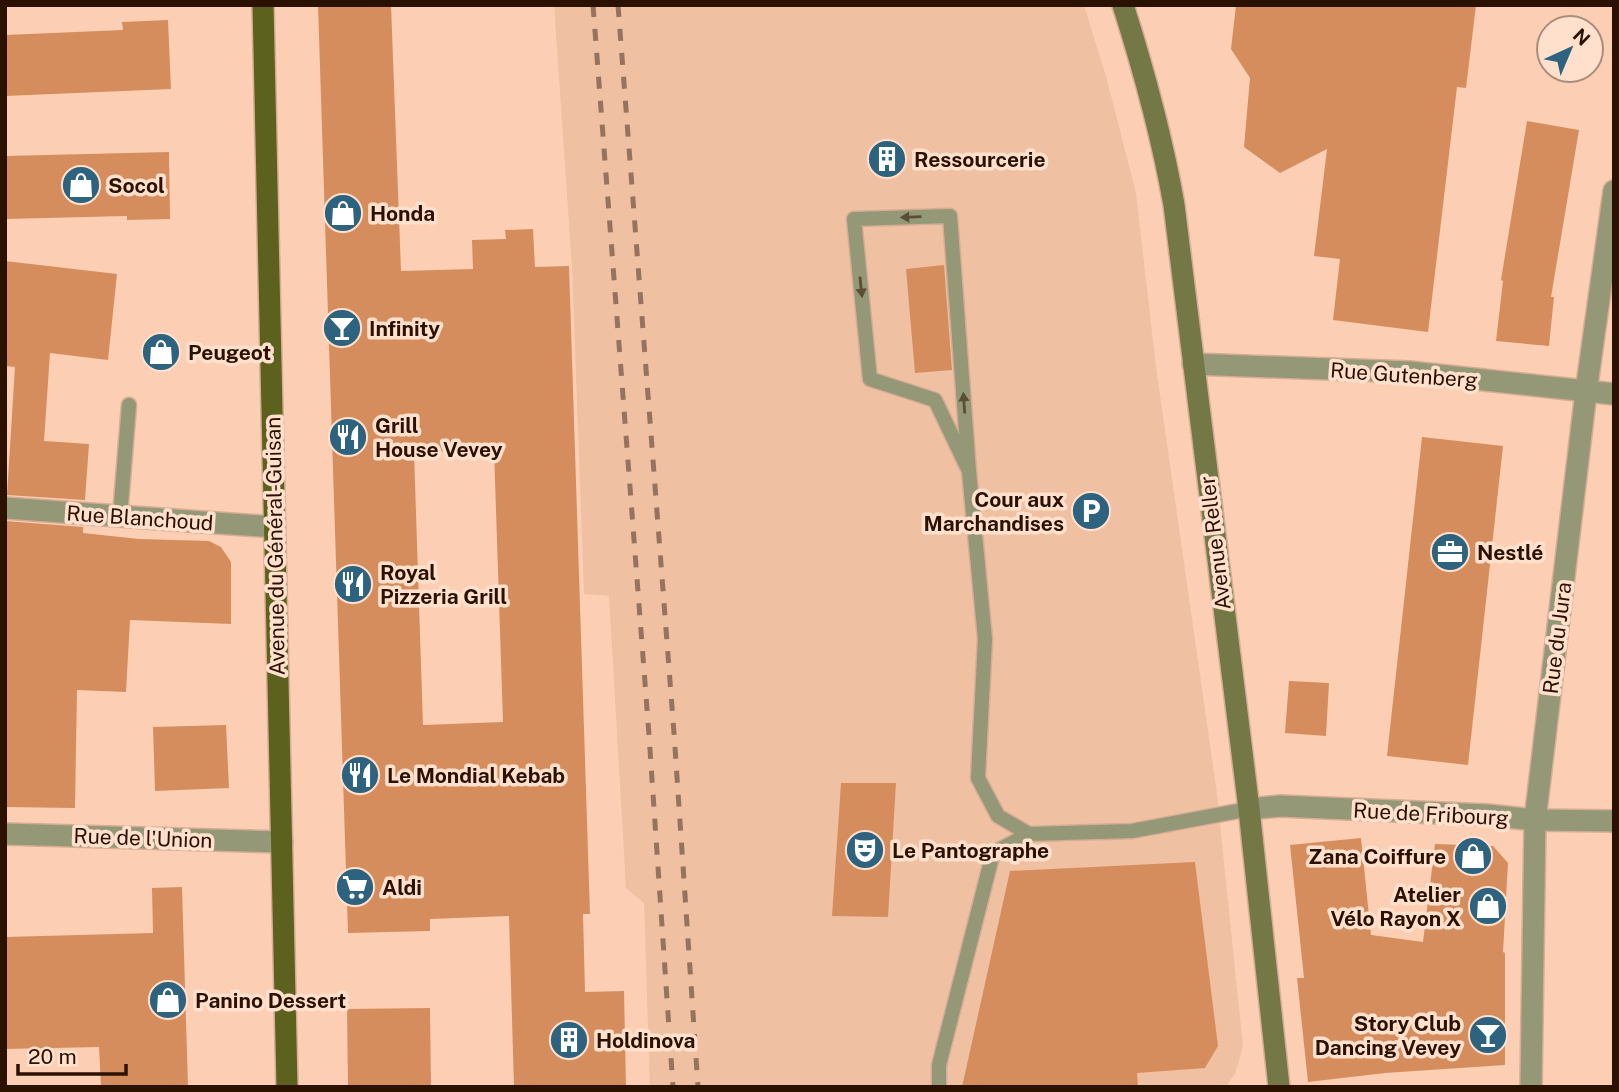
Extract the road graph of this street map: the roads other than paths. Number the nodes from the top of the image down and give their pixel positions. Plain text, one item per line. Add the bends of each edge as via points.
1 (263, 5) edge
2 (1123, 5) edge
3 (1614, 191) edge
4 (1194, 364) junction
5 (1586, 391) junction
6 (1614, 394) edge
7 (129, 405) dead end
8 (969, 471) junction
9 (5, 508) edge
10 (120, 516) junction
11 (274, 527) junction
12 (1249, 809) junction
13 (1535, 820) junction
14 (1614, 821) edge
15 (5, 834) edge
16 (1029, 834) junction
17 (282, 842) junction
18 (287, 1087) edge
19 (939, 1087) edge
20 (1279, 1087) edge
21 (1531, 1087) edge

1 - 11 main road, Avenue du Général-Guisan
2 - 4 street, Avenue Reller via 1166,159
3 - 5 street, Rue du Jura
4 - 5 street, Rue Gutenberg via 1410,372
4 - 12 street, Avenue Reller
5 - 6 street, Rue Gutenberg
5 - 13 street, Rue du Jura
7 - 10 lane
8 -> 8 lane via 950,216 854,219 870,379 935,400
8 - 16 lane via 985,639 978,778 998,816
9 - 10 street, Rue Blanchoud
10 - 11 street, Rue Blanchoud
11 - 17 main road, Avenue du Général-Guisan
12 - 13 street, Rue de Fribourg via 1280,806
12 - 16 lane via 1132,831
12 - 20 street, Avenue Reller
13 - 14 street, Rue de Fribourg
13 - 21 street, Rue du Jura
15 - 17 street, Rue de l'Union
16 - 19 lane via 993,853 939,1065
17 - 18 main road, Avenue du Général-Guisan

